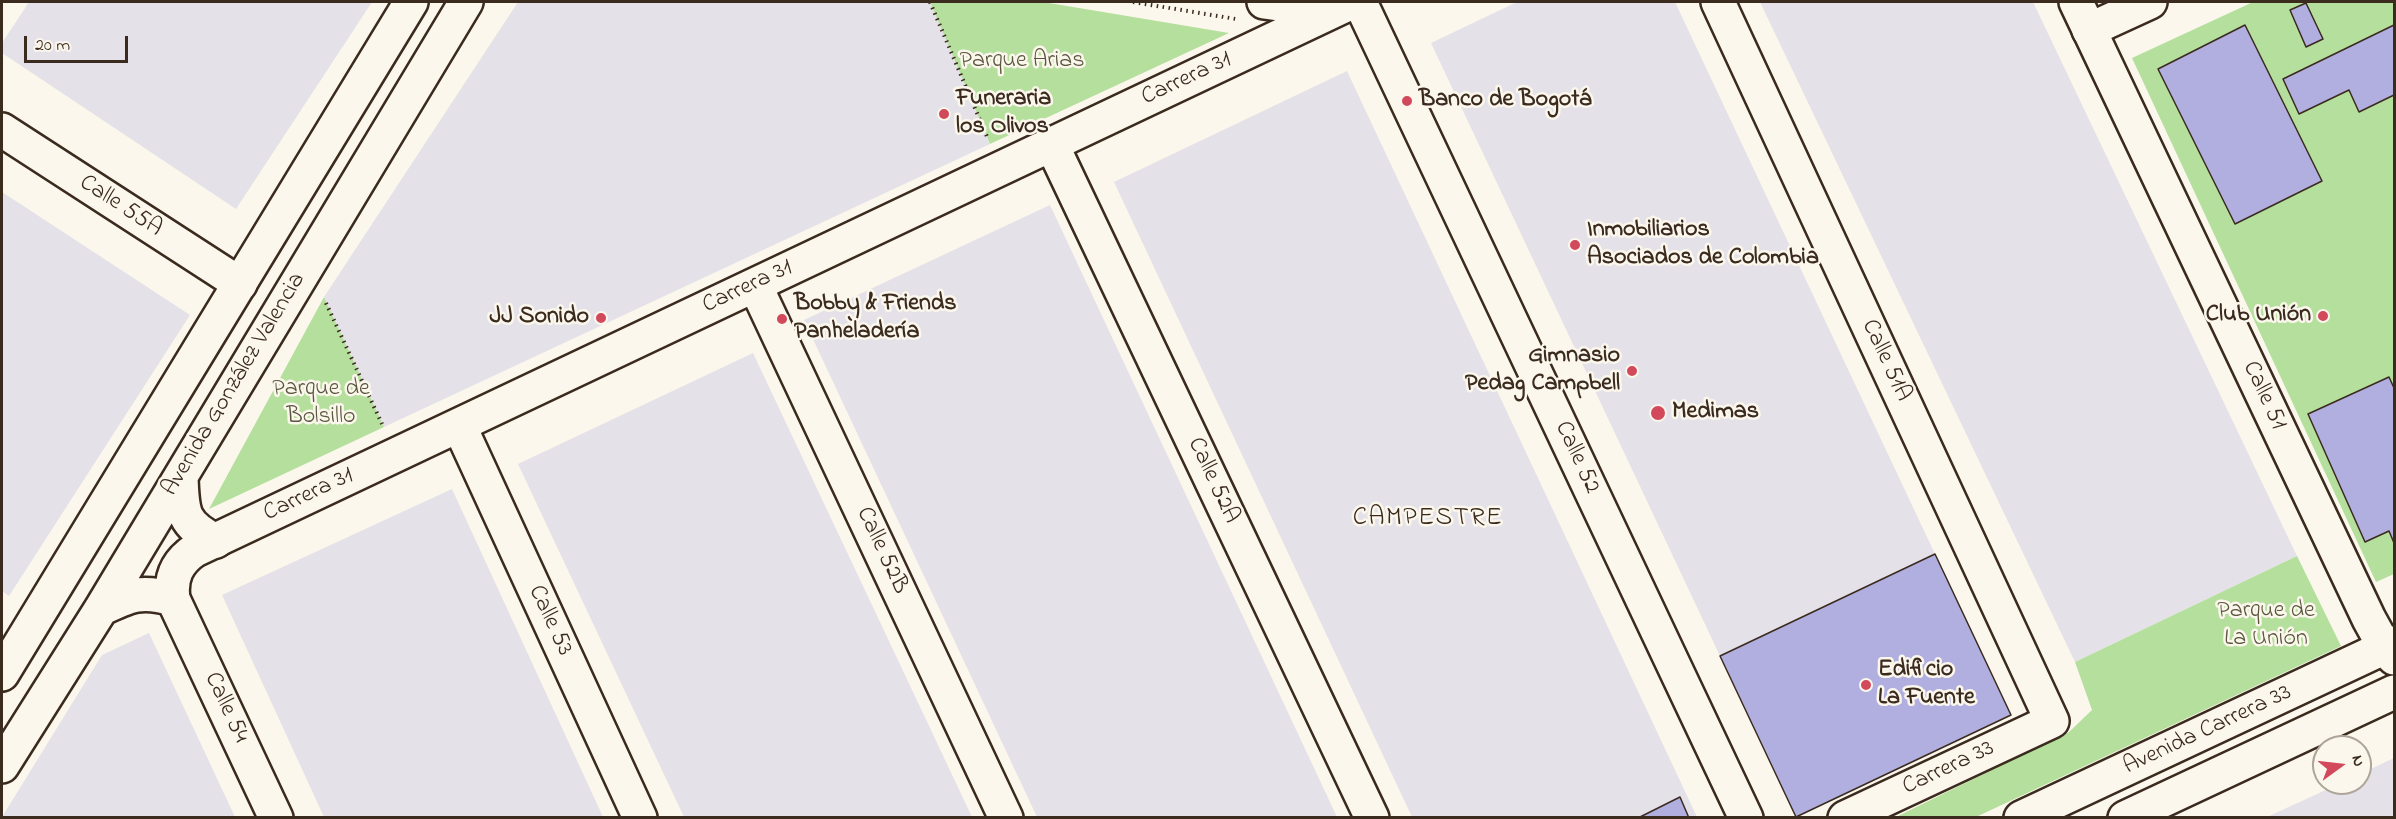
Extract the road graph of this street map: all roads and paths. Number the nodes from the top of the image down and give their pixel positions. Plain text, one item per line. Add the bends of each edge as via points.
1 (411, 2) edge
2 (466, 2) edge
3 (930, 2) edge
4 (1264, 2) edge
5 (1340, 2) edge
6 (1354, 2) edge
7 (1360, 2) edge
8 (1718, 2) edge
9 (2150, 2) edge
10 (2082, 16) edge
11 (2, 130) edge
12 (1052, 145) junction
13 (1001, 169) junction
14 (308, 264) junction
15 (240, 284) junction
16 (755, 285) junction
17 (459, 425) junction
18 (397, 454) junction
19 (181, 476) junction
20 (216, 541) junction
21 (173, 599) junction
22 (101, 609) junction
23 (2391, 650) edge
24 (4, 666) edge
25 (2394, 692) edge
26 (2052, 721) joint
27 (2, 766) edge
28 (276, 818) edge
29 (640, 818) edge
30 (1006, 818) edge
31 (1372, 818) edge
32 (1746, 818) edge
33 (1845, 818) edge
34 (2021, 818) edge
35 (2125, 818) edge

1 - 15 street, Avenida González Valencia
2 - 14 street, Avenida González Valencia
3 - 13 path
4 - 5 street via 1293,6
6 - 12 street, Carrera 31
7 - 32 street, Calle 52
8 - 26 street, Calle 51A
9 - 10 street
10 - 23 street, Calle 51 via 2369,619
11 - 15 street, Calle 55A
12 - 13 street, Carrera 31
12 - 31 street, Calle 52A
13 - 16 street, Carrera 31
14 - 18 path
14 - 19 street, Avenida González Valencia
15 - 24 street, Avenida González Valencia
16 - 17 street, Carrera 31
16 - 30 street, Calle 52B
17 - 18 street, Carrera 31
17 - 29 street, Calle 53
18 - 20 street, Carrera 31
19 - 20 street via 185,517 193,527
19 - 22 street, Avenida González Valencia
20 - 21 street, Carrera 31 via 190,554 179,565 173,578
21 - 22 street via 143,593
21 - 28 street, Calle 54
22 - 27 street, Avenida González Valencia
23 - 34 street, Avenida Carrera 33
25 - 35 street, Avenida Carrera 33
26 - 33 street, Carrera 33

